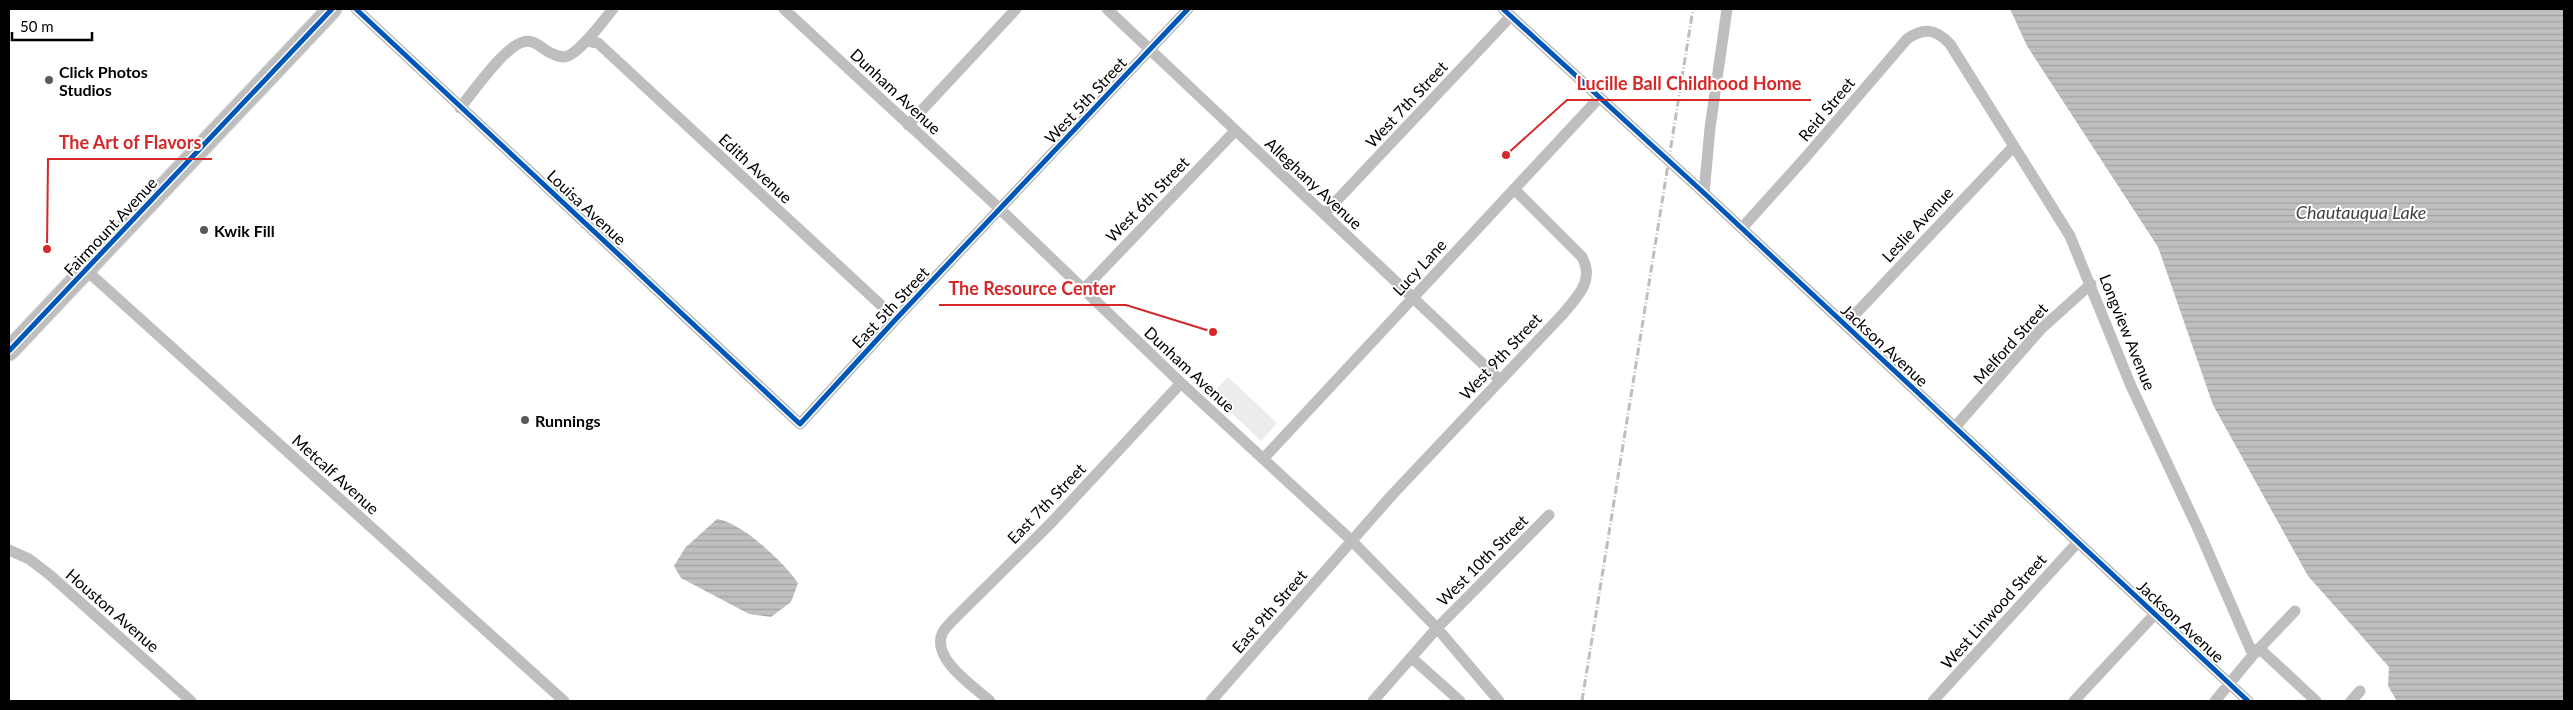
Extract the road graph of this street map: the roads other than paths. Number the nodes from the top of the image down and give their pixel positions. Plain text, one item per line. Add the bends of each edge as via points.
1 (332, 9) edge
2 (356, 9) edge
3 (613, 9) edge
4 (784, 9) edge
5 (1016, 9) edge
6 (1107, 9) edge
7 (1188, 9) edge
8 (1726, 9) edge
9 (1507, 12) edge
10 (1943, 37) joint
11 (590, 42) junction
12 (1150, 49) junction
13 (1600, 98) junction
14 (460, 108) junction
15 (908, 125) junction
16 (1235, 131) junction
17 (2014, 147) junction
18 (1514, 190) junction
19 (1704, 193) junction
20 (1000, 209) junction
21 (1324, 214) junction
22 (1742, 228) junction
23 (86, 270) junction
24 (2091, 284) junction
25 (1083, 290) junction
26 (1412, 298) junction
27 (896, 319) junction
28 (1846, 325) junction
29 (9, 351) edge
30 (1500, 380) junction
31 (1181, 383) junction
32 (800, 424) joint
33 (1956, 427) junction
34 (1263, 459) junction
35 (1549, 515) dead end
36 (1351, 540) junction
37 (2078, 542) junction
38 (9, 550) edge
39 (2295, 611) dead end
40 (2155, 614) junction
41 (1437, 628) junction
42 (2256, 652) junction
43 (1412, 658) junction
44 (2230, 684) junction
45 (2360, 691) dead end
46 (191, 701) edge
47 (564, 701) edge
48 (990, 701) edge
49 (1211, 701) edge
50 (1373, 701) edge
51 (1460, 701) edge
52 (1499, 701) edge
53 (1932, 701) edge
54 (2074, 701) edge
55 (2215, 701) edge
56 (2248, 701) edge
57 (2316, 701) edge
58 (2351, 701) edge

1 - 23 main road, Fairmount Avenue
2 - 14 street, Louisa Avenue
3 - 11 street
4 - 15 street, Dunham Avenue
5 - 15 street
6 - 12 street, Alleghany Avenue
7 - 12 street, West 5th Street
8 - 19 street
9 - 13 street, Jackson Avenue
9 - 21 street, West 7th Street
10 - 17 street, Longview Avenue
10 - 22 street, Reid Street via 1932,30 1925,30 1907,39
11 - 14 street via 568,56 555,56 535,43 525,41 516,44 494,65
11 - 27 street, Edith Avenue
12 - 16 street, Alleghany Avenue
12 - 20 street, West 5th Street
13 - 18 street, Lucy Lane
13 - 19 street, Jackson Avenue
14 - 32 street, Louisa Avenue via 551,189
15 - 20 street, Dunham Avenue
16 - 21 street, Alleghany Avenue
16 - 25 street, West 6th Street
17 - 24 street, Longview Avenue via 2070,236
17 - 28 street, Leslie Avenue
18 - 26 street, Lucy Lane
18 - 30 street, West 9th Street via 1582,257 1588,274 1584,287 1571,304
19 - 22 street, Jackson Avenue
20 - 25 street, Dunham Avenue
20 - 27 street, East 5th Street
21 - 26 street, Alleghany Avenue
22 - 28 street, Jackson Avenue
23 - 29 main road, Fairmount Avenue
23 - 47 street, Metcalf Avenue
24 - 33 street, Melford Street via 2041,329
24 - 42 street, Longview Avenue via 2131,386
25 - 31 street, Dunham Avenue
26 - 30 street, Alleghany Avenue
26 - 34 street, Lucy Lane
27 - 32 street, East 5th Street
28 - 33 street, Jackson Avenue
30 - 36 street, West 9th Street
31 - 34 street, Dunham Avenue
31 - 48 street, East 7th Street via 942,634 941,652 947,662
33 - 37 street, Jackson Avenue
34 - 36 street, Dunham Avenue
35 - 41 street, West 10th Street
36 - 41 street, Dunham Avenue
36 - 49 street, East 9th Street
37 - 40 street, Jackson Avenue
37 - 53 street, West Linwood Street
38 - 46 street, Houston Avenue via 29,559 50,575
39 - 42 street
40 - 44 street, Jackson Avenue
40 - 54 street
41 - 43 street, West 10th Street
41 - 52 street, Dunham Avenue
42 - 44 street
42 - 57 street
43 - 50 street, West 10th Street
43 - 51 street
44 - 55 street
44 - 56 street, Jackson Avenue
45 - 58 street

